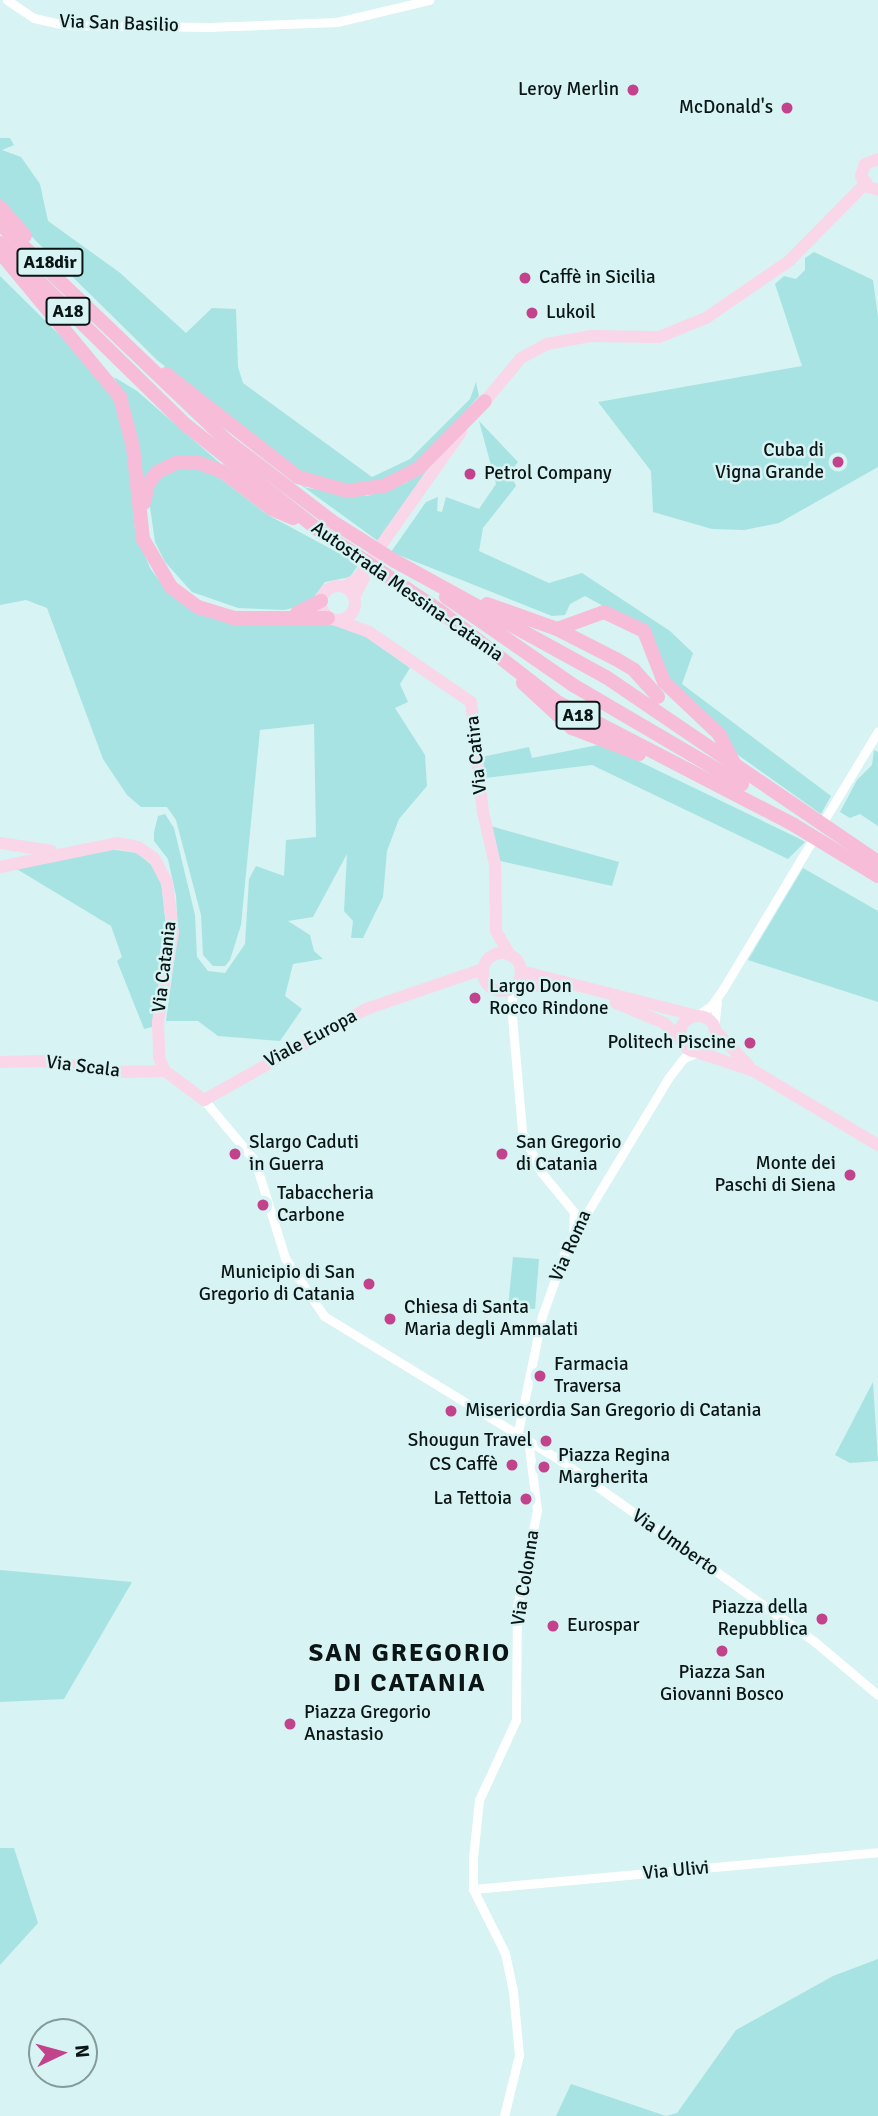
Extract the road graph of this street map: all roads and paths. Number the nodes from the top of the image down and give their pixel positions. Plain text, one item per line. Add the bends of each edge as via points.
1 (7, 0) edge
2 (16, 0) edge
3 (429, 0) edge
4 (238, 24) junction
5 (878, 159) edge
6 (865, 184) junction
7 (878, 190) edge
8 (0, 207) edge
9 (0, 224) edge
10 (0, 243) edge
11 (0, 252) edge
12 (0, 259) edge
13 (20, 261) junction
14 (97, 319) junction
15 (114, 335) junction
16 (485, 401) junction
17 (317, 528) junction
18 (350, 550) junction
19 (367, 570) junction
20 (344, 587) junction
21 (453, 597) junction
22 (321, 601) junction
23 (355, 601) junction
24 (509, 610) junction
25 (492, 613) junction
26 (608, 613) junction
27 (333, 619) junction
28 (540, 622) junction
29 (561, 631) junction
30 (369, 632) junction
31 (489, 647) junction
32 (658, 697) junction
33 (698, 731) junction
34 (878, 731) edge
35 (726, 766) junction
36 (698, 776) junction
37 (777, 816) junction
38 (826, 817) dead end
39 (0, 843) edge
40 (810, 844) dead end
41 (82, 849) junction
42 (878, 862) edge
43 (0, 867) edge
44 (878, 868) edge
45 (878, 876) edge
46 (496, 932) junction
47 (510, 955) junction
48 (485, 965) junction
49 (517, 981) junction
50 (486, 983) junction
51 (422, 987) junction
52 (723, 989) junction
53 (696, 1015) junction
54 (714, 1029) junction
55 (683, 1041) junction
56 (698, 1053) junction
57 (0, 1062) edge
58 (165, 1071) junction
59 (754, 1071) junction
60 (669, 1077) junction
61 (204, 1100) junction
62 (878, 1145) edge
63 (590, 1202) junction
64 (569, 1203) junction
65 (570, 1240) junction
66 (518, 1433) junction
67 (528, 1439) junction
68 (876, 1690) edge
69 (878, 1852) edge
70 (473, 1889) junction
71 (504, 2116) edge

1 - 4 street, Via San Basilio via 34,18 65,24
2 - 4 street, Via San Basilio via 36,12 69,19
3 - 4 street, Via San Basilio via 337,22
5 - 6 main road via 863,168
6 - 7 main road
6 - 16 main road via 808,244 753,289 678,332 643,338 575,338 534,349
8 - 14 highway, A18dir
9 - 13 highway
10 - 13 highway
11 - 13 highway
12 - 13 highway
13 - 14 highway, Autostrada Messina-Catania / A18
13 - 17 highway, Autostrada Messina-Catania / A18 via 118,361 223,457
13 - 27 highway via 120,397 133,447 143,539 171,587 198,607 233,618
14 - 15 highway, Autostrada Messina-Catania / A18
15 - 16 highway via 298,477 334,490 373,489 407,476 429,460
15 - 21 highway, Autostrada Messina-Catania / A18 via 227,441 333,522
16 - 19 main road
17 - 18 highway, Autostrada Messina-Catania / A18
17 - 22 highway via 272,509 223,472 203,463 182,462 163,468 145,492 145,526 151,548 167,575 191,598 220,610 259,616 304,611
18 - 31 highway, Autostrada Messina-Catania / A18
18 - 37 highway
19 - 20 main road
19 - 23 main road
20 - 22 main road via 329,589
20 - 23 main road
21 - 24 highway
21 - 25 highway, Autostrada Messina-Catania / A18
21 - 35 highway
22 - 27 main road
23 - 27 main road via 350,616
23 - 30 main road
24 - 28 highway
24 - 32 highway via 613,664
25 - 33 highway via 532,628 608,671
25 - 35 highway, Autostrada Messina-Catania / A18 via 606,677
26 - 28 highway via 591,610 573,620
26 - 29 highway via 579,632
26 - 35 highway via 648,634 664,682 719,734
27 - 30 main road
28 - 29 highway
29 - 32 highway via 634,670
30 - 46 main road, Via Catira via 471,702 483,812 495,864
31 - 36 highway, Autostrada Messina-Catania / A18 via 559,703
31 - 36 highway via 572,728
32 - 33 highway
33 - 35 highway
34 - 38 street
35 - 42 highway, Autostrada Messina-Catania / A18
35 - 44 highway
36 - 37 highway, Autostrada Messina-Catania / A18
37 - 45 highway, Autostrada Messina-Catania / A18
39 - 41 main road via 37,851
40 - 52 street
41 - 43 main road, Via Catania
41 - 58 main road, Via Catania via 133,845 149,853 163,873 173,932 157,1035
46 - 47 main road
46 - 48 main road
47 - 48 main road via 500,953
47 - 49 main road
48 - 50 main road
48 - 51 main road, Viale Europa
49 - 50 main road via 501,991
49 - 53 main road
49 - 55 main road via 636,1010 664,1023
49 - 64 street via 511,1005 522,1132 541,1172
50 - 51 main road, Viale Europa
51 - 61 main road, Viale Europa via 342,1022
52 - 53 street via 711,1006
52 - 54 street via 713,1013
53 - 54 main road
53 - 55 main road via 684,1022
54 - 56 main road via 713,1043
54 - 59 main road
55 - 56 main road
55 - 60 street
56 - 59 main road
56 - 60 street via 684,1058
57 - 58 main road, Via Scala via 41,1061 119,1072
58 - 61 main road
59 - 62 main road
60 - 63 street, Via Roma
61 - 66 street via 255,1161 290,1268 324,1316
63 - 64 street via 583,1207
63 - 65 street, Via Roma
64 - 65 street via 576,1220
65 - 66 street, Via Roma via 542,1316
66 - 67 street, Via Umberto
67 - 68 street, Via Umberto
67 - 70 street, Via Colonna via 537,1510 517,1607 516,1720 479,1800
69 - 70 street, Via Ulivi
70 - 71 street via 505,1953 513,1991 519,2055

